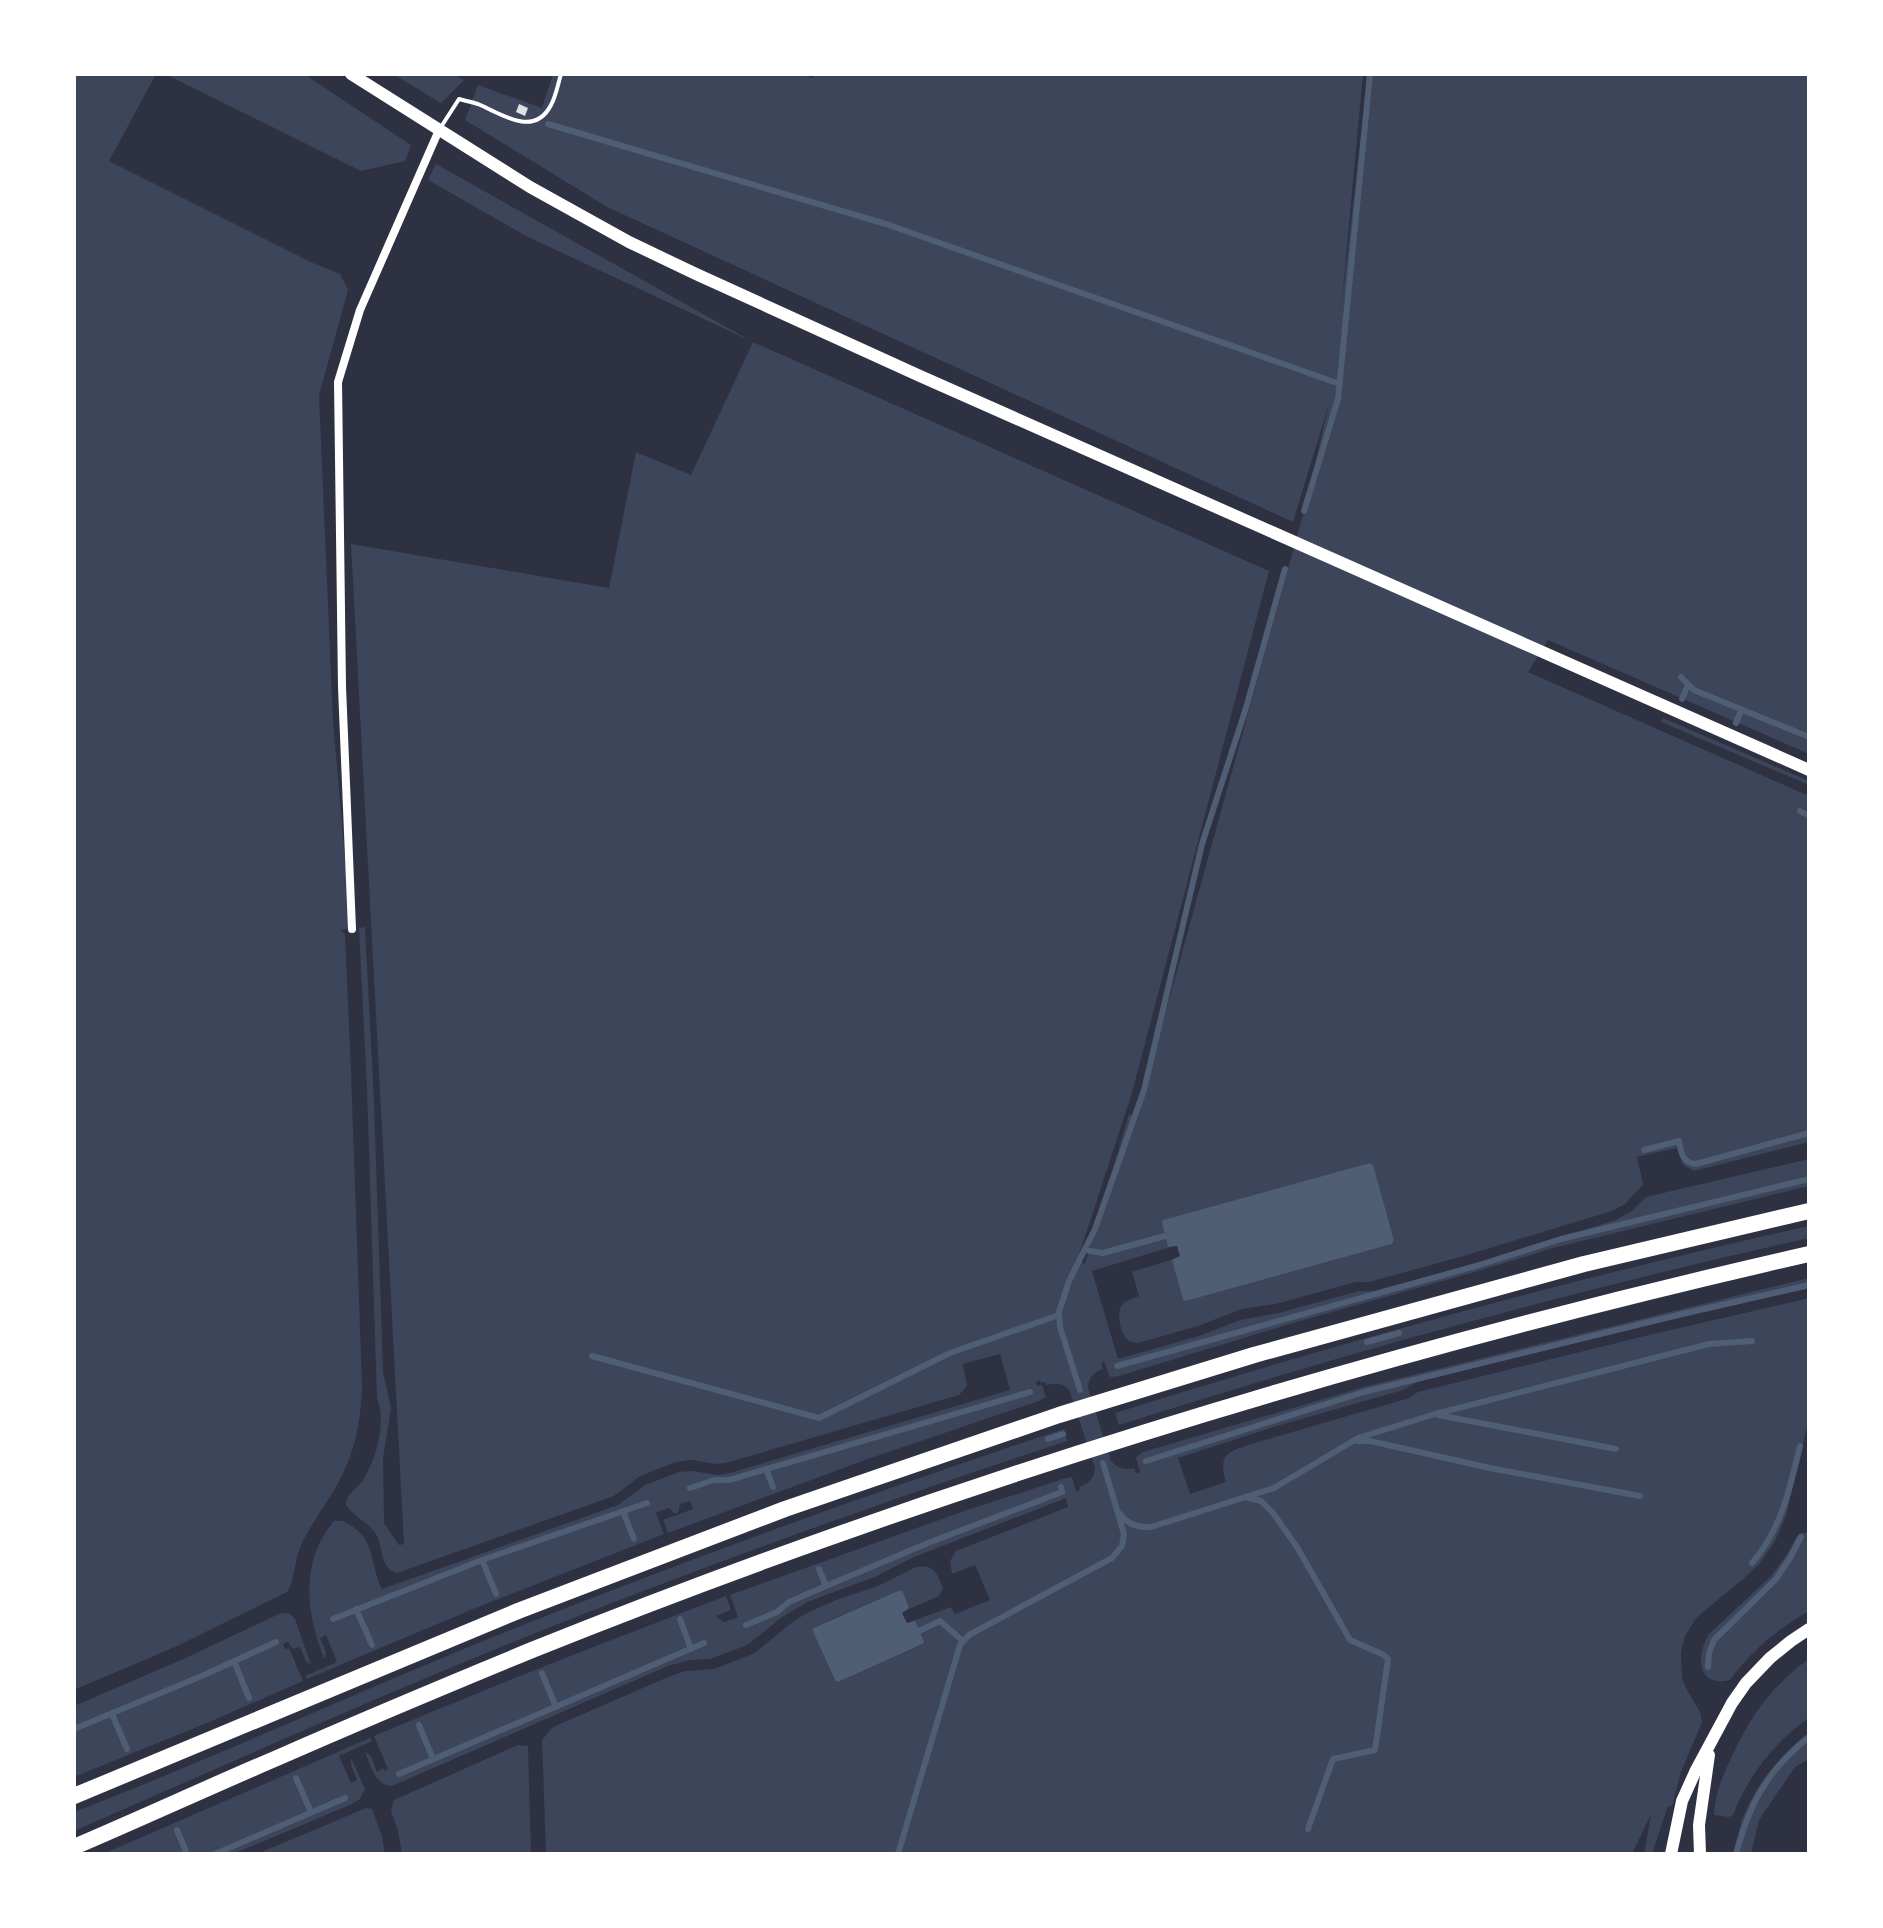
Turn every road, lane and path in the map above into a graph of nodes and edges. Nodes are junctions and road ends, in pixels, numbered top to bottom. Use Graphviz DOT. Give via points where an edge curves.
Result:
graph roads {
  1 [pos="351,74"];
  2 [pos="561,74"];
  3 [pos="439,130"];
  4 [pos="1809,770"];
  5 [pos="352,929"];
  6 [pos="1809,1211"];
  7 [pos="1809,1254"];
  8 [pos="1809,1629"];
  9 [pos="1712,1740"];
  10 [pos="74,1796"];
  11 [pos="74,1847"];
  12 [pos="1671,1854"];
  13 [pos="1700,1854"];
  1 -- 3 [label="main road"];
  2 -- 3 [label="lane" via="551,106 540,118 511,120 459,99"];
  3 -- 4 [label="main road" via="530,187 696,274"];
  3 -- 5 [label="street" via="360,310 338,382"];
  6 -- 10 [label="highway" via="1584,1264 1254,1355 1045,1420 785,1509 532,1606"];
  7 -- 11 [label="highway" via="1594,1305 1266,1395 857,1528 533,1650"];
  8 -- 9 [label="main road" via="1746,1683"];
  9 -- 12 [label="main road" via="1682,1801"];
  9 -- 13 [label="main road" via="1699,1825"];
}
